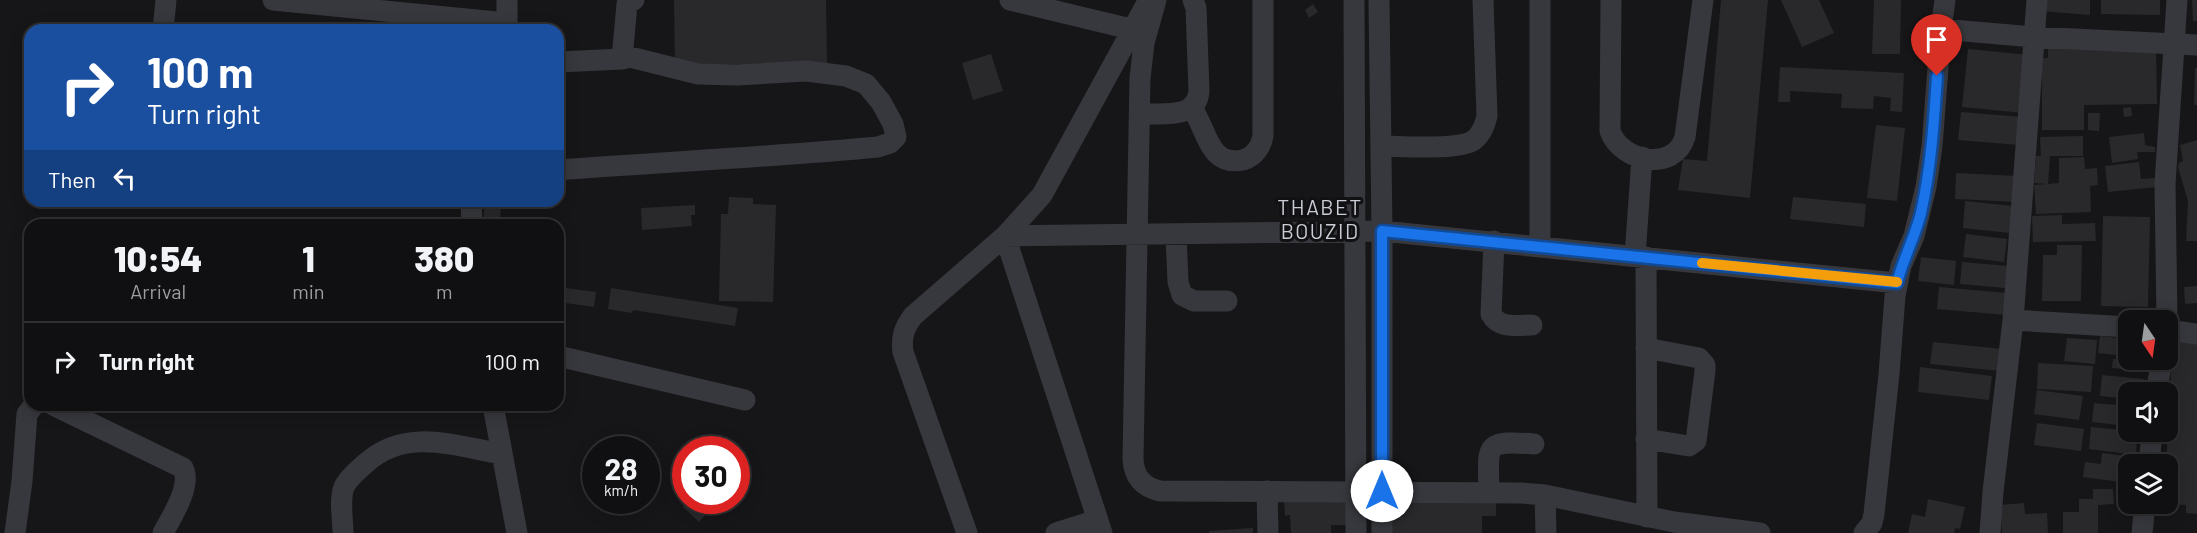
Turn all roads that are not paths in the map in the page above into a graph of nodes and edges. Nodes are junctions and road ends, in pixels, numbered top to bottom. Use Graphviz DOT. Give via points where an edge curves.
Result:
graph roads {
  1 [pos="166,0"];
  2 [pos="273,0"];
  3 [pos="507,0"];
  4 [pos="634,0"];
  5 [pos="1010,0"];
  6 [pos="1149,0"];
  7 [pos="1156,0"];
  8 [pos="1193,0"];
  9 [pos="1263,0"];
  10 [pos="1354,0"];
  11 [pos="1378,0"];
  12 [pos="1483,0"];
  13 [pos="1540,0"];
  14 [pos="1611,0"];
  15 [pos="1703,0"];
  16 [pos="1945,0"];
  17 [pos="2037,0"];
  18 [pos="2177,0"];
  19 [pos="164,24"];
  20 [pos="489,24"];
  21 [pos="507,24"];
  22 [pos="1941,29"];
  23 [pos="1139,31"];
  24 [pos="2034,37"];
  25 [pos="2175,45"];
  26 [pos="2197,45"];
  27 [pos="622,59"];
  28 [pos="564,62"];
  29 [pos="1192,108"];
  30 [pos="1140,114"];
  31 [pos="1381,146"];
  32 [pos="1642,157"];
  33 [pos="564,170"];
  34 [pos="1354,231"];
  35 [pos="1382,231"];
  36 [pos="1176,235"];
  37 [pos="1005,236"];
  38 [pos="1138,236"];
  39 [pos="1494,241"];
  40 [pos="1540,246"];
  41 [pos="1641,257"];
  42 [pos="1897,283"];
  43 [pos="1227,301"];
  44 [pos="2166,310"];
  45 [pos="2013,320"];
  46 [pos="1532,325"];
  47 [pos="2118,326"];
  48 [pos="2178,331"];
  49 [pos="2197,333"];
  50 [pos="1646,348"];
  51 [pos="564,357"];
  52 [pos="745,400"];
  53 [pos="29,411"];
  54 [pos="65,411"];
  55 [pos="494,411"];
  56 [pos="1646,439"];
  57 [pos="1534,444"];
  58 [pos="502,454"];
  59 [pos="1267,491"];
  60 [pos="1355,491"];
  61 [pos="1382,491"];
  62 [pos="1489,491"];
  63 [pos="1545,495"];
  64 [pos="2144,514"];
  65 [pos="1647,517"];
  66 [pos="1099,526"];
  67 [pos="15,533"];
  68 [pos="163,533"];
  69 [pos="343,533"];
  70 [pos="517,533"];
  71 [pos="967,533"];
  72 [pos="1056,533"];
  73 [pos="1268,533"];
  74 [pos="1356,533"];
  75 [pos="1382,533"];
  76 [pos="1546,533"];
  77 [pos="1760,533"];
  78 [pos="1864,533"];
  79 [pos="1990,533"];
  80 [pos="2142,533"];
  1 -- 19 [label="street"];
  2 -- 20 [label="street"];
  3 -- 21 [label="street"];
  4 -- 27 [label="street" via="627,3"];
  5 -- 23 [label="street"];
  6 -- 23 [label="street"];
  7 -- 23 [label="street"];
  8 -- 29 [label="street" via="1199,98"];
  9 -- 29 [label="street" via="1263,136 1259,149 1242,160 1216,155"];
  10 -- 34 [label="street"];
  11 -- 31 [label="street"];
  12 -- 31 [label="street" via="1487,116 1479,135 1460,146"];
  13 -- 40 [label="street"];
  14 -- 32 [label="street" via="1610,131 1623,151"];
  15 -- 32 [label="street" via="1683,144 1668,157"];
  16 -- 22 [label="street"];
  17 -- 24 [label="street"];
  18 -- 25 [label="street"];
  22 -- 24 [label="street"];
  22 -- 42 [label="street" via="1926,188"];
  23 -- 30 [label="street"];
  23 -- 37 [label="street" via="1049,184"];
  24 -- 25 [label="street"];
  24 -- 45 [label="street"];
  25 -- 26 [label="street"];
  25 -- 44 [label="street" via="2165,184"];
  27 -- 28 [label="street"];
  27 -- 33 [label="street" via="630,57 698,74 806,70 846,76 866,84 881,102 896,137 878,147"];
  29 -- 30 [label="street"];
  30 -- 38 [label="street"];
  31 -- 35 [label="street"];
  32 -- 41 [label="street"];
  34 -- 35 [label="street"];
  34 -- 36 [label="street"];
  34 -- 60 [label="street"];
  35 -- 39 [label="street"];
  35 -- 61 [label="street"];
  36 -- 38 [label="street"];
  36 -- 43 [label="street" via="1182,295 1194,301"];
  37 -- 38 [label="street"];
  37 -- 66 [label="street"];
  37 -- 71 [label="street" via="913,316 902,339 903,352"];
  38 -- 59 [label="street" via="1133,459 1136,473 1145,485 1160,491"];
  39 -- 40 [label="street"];
  39 -- 46 [label="street" via="1492,318 1502,325"];
  40 -- 41 [label="street"];
  41 -- 42 [label="street"];
  41 -- 50 [label="street"];
  42 -- 78 [label="street" via="1874,514"];
  45 -- 47 [label="street"];
  45 -- 79 [label="street"];
  48 -- 49 [label="street"];
  50 -- 56 [label="street"];
  50 -- 56 [label="street" via="1700,358 1705,370 1696,441 1689,446"];
  51 -- 52 [label="street"];
  53 -- 67 [label="street"];
  54 -- 68 [label="street" via="183,468 185,487"];
  55 -- 58 [label="street"];
  56 -- 65 [label="street"];
  57 -- 62 [label="street" via="1504,442 1494,447 1488,455"];
  58 -- 69 [label="street" via="430,440 386,448 345,486"];
  58 -- 70 [label="street"];
  59 -- 60 [label="street"];
  59 -- 73 [label="street"];
  60 -- 61 [label="street"];
  60 -- 74 [label="street"];
  61 -- 62 [label="street"];
  61 -- 75 [label="street"];
  62 -- 63 [label="street"];
  63 -- 65 [label="street"];
  63 -- 76 [label="street"];
  64 -- 80 [label="street"];
  65 -- 77 [label="street"];
  66 -- 72 [label="street"];
}
